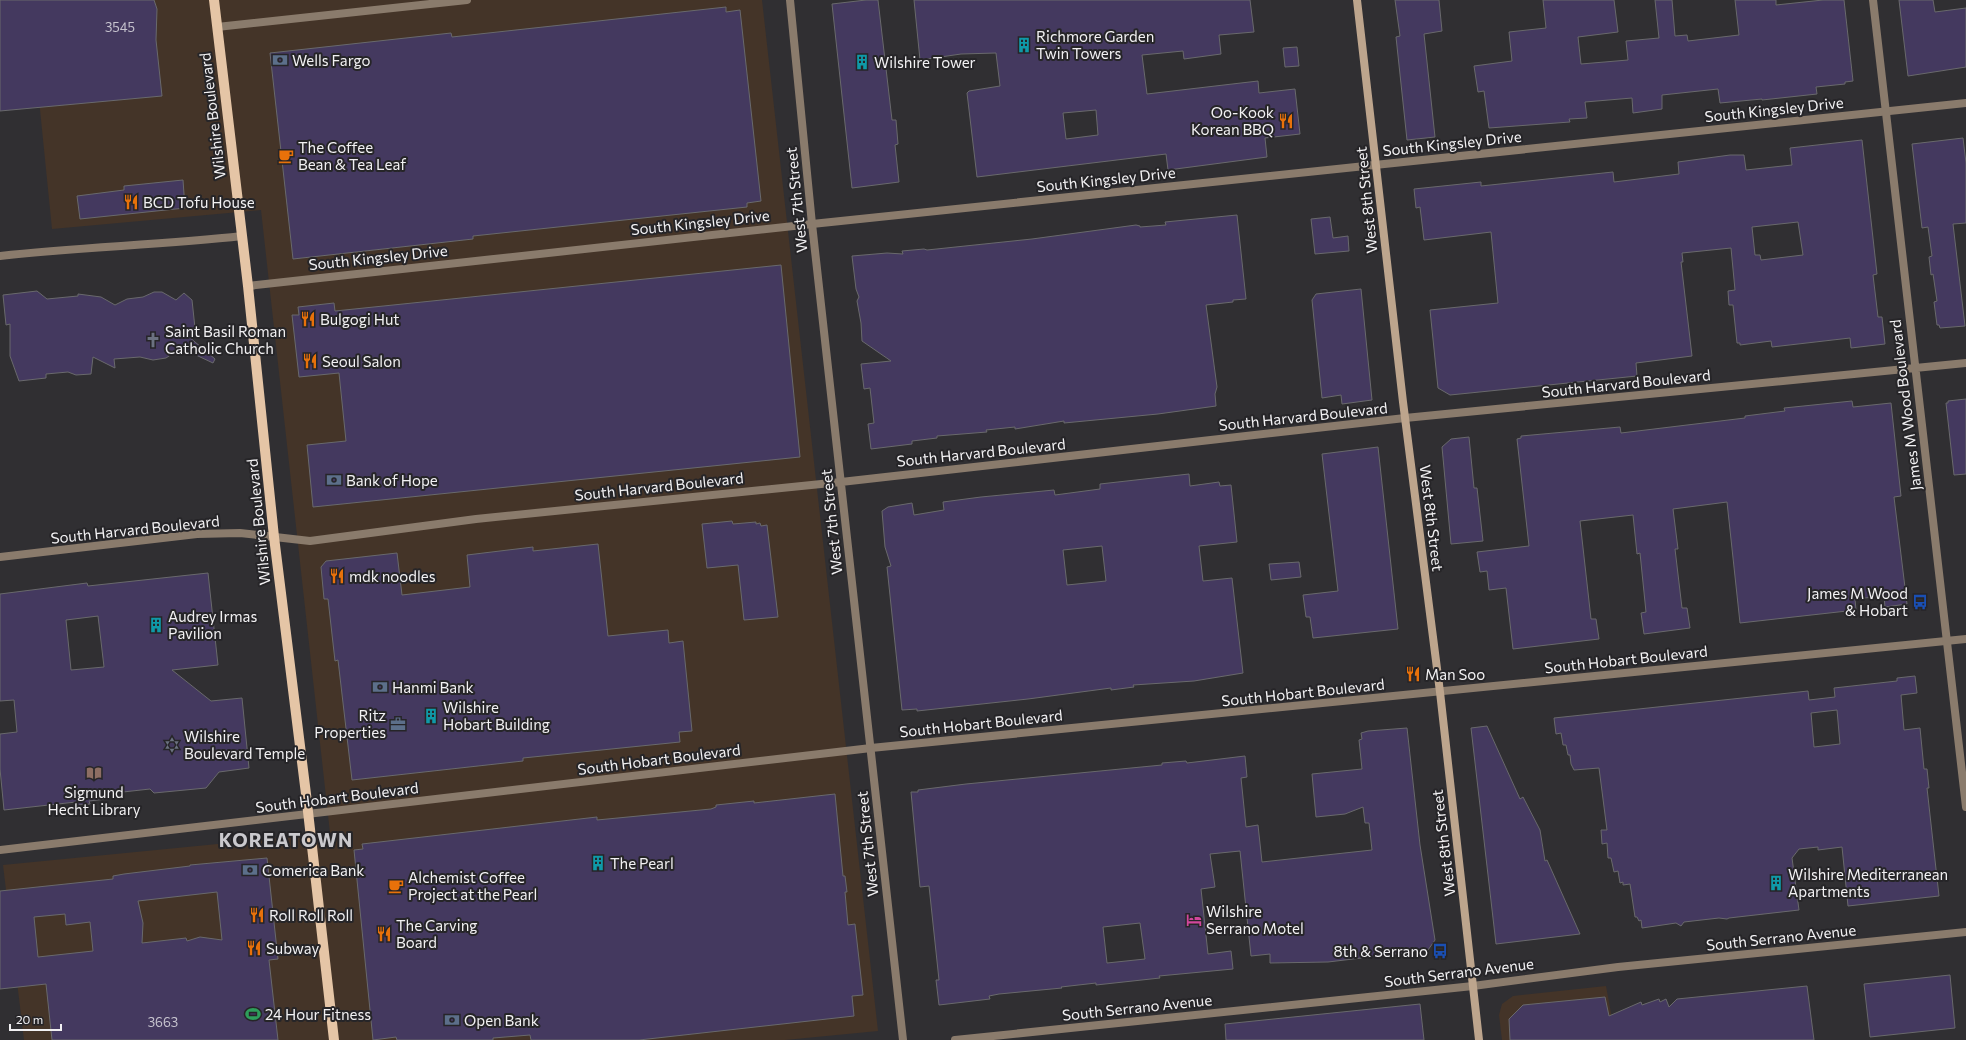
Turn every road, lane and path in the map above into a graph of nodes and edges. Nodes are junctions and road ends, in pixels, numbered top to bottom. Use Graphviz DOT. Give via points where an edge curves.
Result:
graph roads {
  1 [pos="214,0"];
  2 [pos="467,0"];
  3 [pos="790,0"];
  4 [pos="1357,0"];
  5 [pos="1872,0"];
  6 [pos="217,27"];
  7 [pos="1966,103"];
  8 [pos="1885,111"];
  9 [pos="1377,165"];
  10 [pos="812,224"];
  11 [pos="242,236"];
  12 [pos="0,256"];
  13 [pos="248,286"];
  14 [pos="1966,363"];
  15 [pos="1915,369"];
  16 [pos="1405,418"];
  17 [pos="841,482"];
  18 [pos="274,537"];
  19 [pos="0,557"];
  20 [pos="1966,639"];
  21 [pos="1946,641"];
  22 [pos="1440,692"];
  23 [pos="871,748"];
  24 [pos="1966,806"];
  25 [pos="308,815"];
  26 [pos="0,850"];
  27 [pos="1966,932"];
  28 [pos="1473,986"];
  29 [pos="334,1040"];
  30 [pos="904,1040"];
  31 [pos="955,1040"];
  32 [pos="1479,1040"];
  1 -- 6 [label="main road, Wilshire Boulevard"];
  2 -- 6 [label="street"];
  3 -- 10 [label="street, West 7th Street"];
  4 -- 9 [label="main road, West 8th Street"];
  5 -- 8 [label="street, James M Wood Boulevard"];
  6 -- 11 [label="main road, Wilshire Boulevard"];
  7 -- 8 [label="street, South Kingsley Drive"];
  8 -- 9 [label="street, South Kingsley Drive"];
  8 -- 15 [label="street, James M Wood Boulevard"];
  9 -- 10 [label="street, South Kingsley Drive"];
  9 -- 16 [label="main road, West 8th Street"];
  10 -- 13 [label="street, South Kingsley Drive"];
  10 -- 17 [label="street, West 7th Street"];
  11 -- 12 [label="street"];
  11 -- 13 [label="main road, Wilshire Boulevard"];
  13 -- 18 [label="main road, Wilshire Boulevard"];
  14 -- 15 [label="street, South Harvard Boulevard"];
  15 -- 16 [label="street, South Harvard Boulevard"];
  15 -- 21 [label="street, James M Wood Boulevard"];
  16 -- 17 [label="street, South Harvard Boulevard"];
  16 -- 22 [label="main road, West 8th Street"];
  17 -- 18 [label="street, South Harvard Boulevard" via="476,519 310,541"];
  17 -- 23 [label="street, West 7th Street"];
  18 -- 19 [label="street, South Harvard Boulevard" via="197,534"];
  18 -- 25 [label="main road, Wilshire Boulevard"];
  20 -- 21 [label="street, South Hobart Boulevard"];
  21 -- 22 [label="street, South Hobart Boulevard"];
  21 -- 24 [label="street, James M Wood Boulevard"];
  22 -- 23 [label="street, South Hobart Boulevard"];
  22 -- 28 [label="main road, West 8th Street"];
  23 -- 25 [label="street, South Hobart Boulevard"];
  23 -- 30 [label="street, West 7th Street"];
  25 -- 26 [label="street, South Hobart Boulevard"];
  25 -- 29 [label="main road, Wilshire Boulevard"];
  27 -- 28 [label="street, South Serrano Avenue" via="1618,967"];
  28 -- 31 [label="street, South Serrano Avenue"];
  28 -- 32 [label="main road, West 8th Street"];
}
